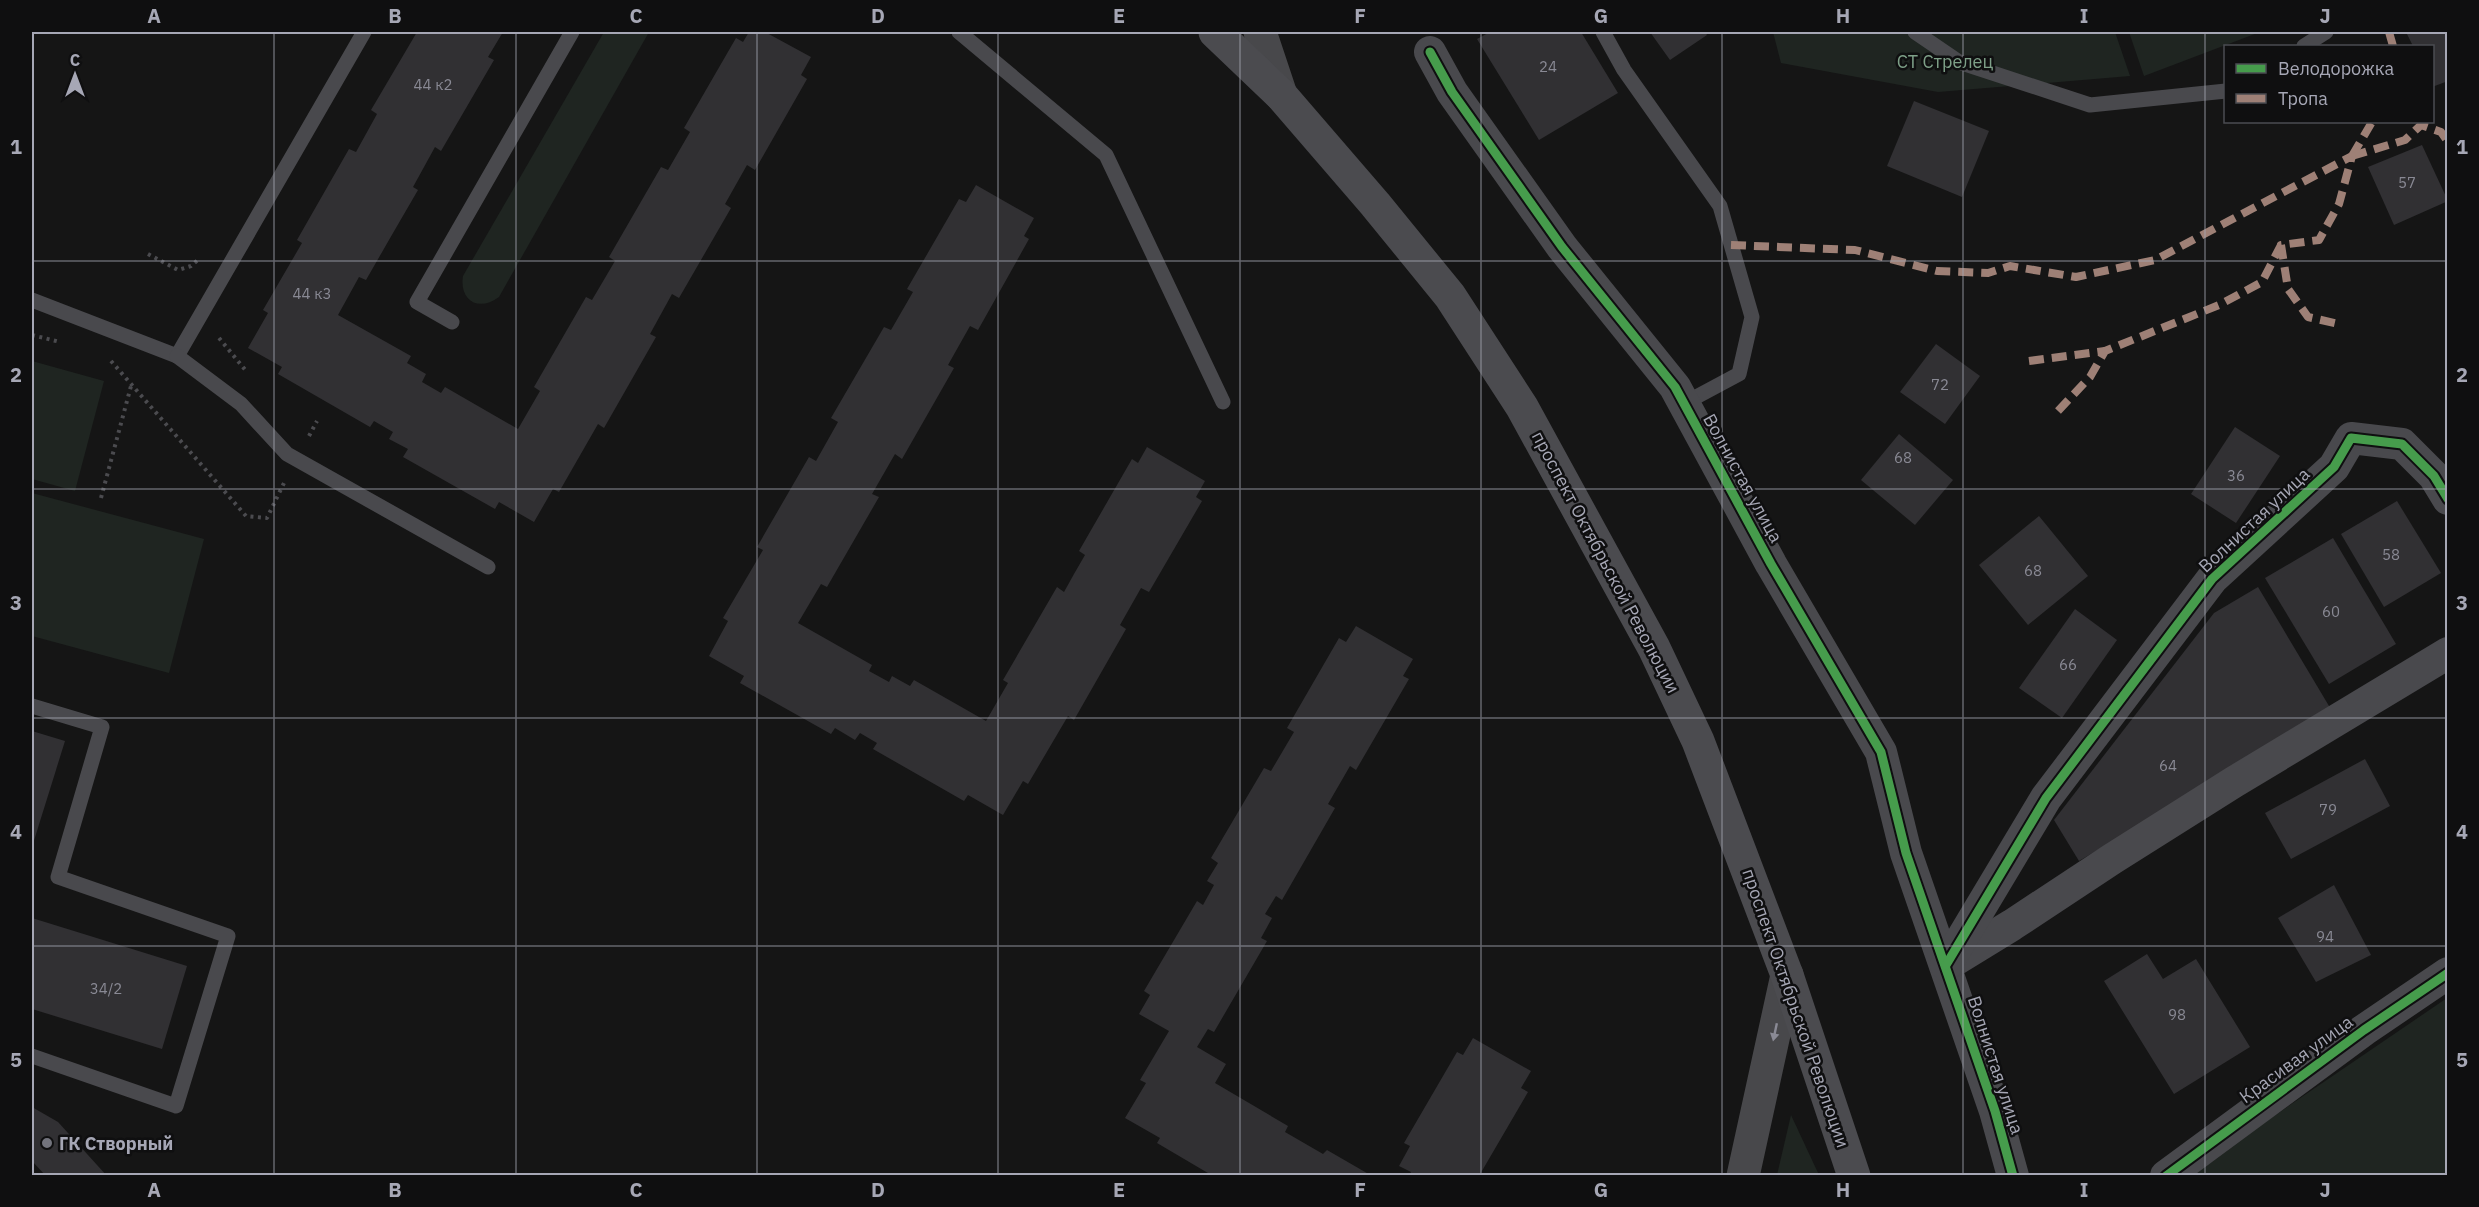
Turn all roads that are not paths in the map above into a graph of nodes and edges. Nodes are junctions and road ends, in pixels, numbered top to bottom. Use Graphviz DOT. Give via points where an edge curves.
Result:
graph roads {
  1 [pos="364,32"];
  2 [pos="572,32"];
  3 [pos="959,32"];
  4 [pos="1215,32"];
  5 [pos="1260,32"];
  6 [pos="1603,32"];
  7 [pos="1915,32"];
  8 [pos="2326,32"];
  9 [pos="2306,45"];
  10 [pos="1430,52"];
  11 [pos="2224,91"];
  12 [pos="1281,95"];
  13 [pos="32,300"];
  14 [pos="452,322"];
  15 [pos="177,356"];
  16 [pos="1223,402"];
  17 [pos="1683,404"];
  18 [pos="2448,499"];
  19 [pos="488,567"];
  20 [pos="2448,653"];
  21 [pos="32,706"];
  22 [pos="1946,964"];
  23 [pos="2448,973"];
  24 [pos="1787,975"];
  25 [pos="32,1056"];
  26 [pos="1743,1176"];
  27 [pos="1854,1176"];
  28 [pos="2013,1176"];
  29 [pos="2166,1176"];
  1 -- 15 [label="lane"];
  2 -- 14 [label="lane" via="417,302"];
  3 -- 16 [label="lane" via="1106,155"];
  4 -- 12 [label="main road, проспект Октябрьской Революции"];
  5 -- 12 [label="main road"];
  6 -- 17 [label="lane, Волнистая улица" via="1624,70 1720,206 1752,317 1739,374"];
  7 -- 11 [label="lane" via="1959,62 2090,105"];
  8 -- 9 [label="lane"];
  10 -- 17 [label="street, Волнистая улица" via="1452,92 1562,247 1675,387"];
  12 -- 24 [label="main road, проспект Октябрьской Революции" via="1450,296 1522,407 1643,628 1698,741"];
  13 -- 15 [label="lane"];
  15 -- 19 [label="lane" via="241,404 287,454"];
  17 -- 22 [label="street, Волнистая улица" via="1881,752 1906,853"];
  18 -- 22 [label="street, Волнистая улица" via="2434,476 2402,444 2351,438 2334,467 2212,579 2046,798"];
  20 -- 22 [label="street"];
  21 -- 25 [label="lane" via="102,727 58,877 228,936 176,1106"];
  22 -- 28 [label="street, Волнистая улица"];
  23 -- 29 [label="street, Красивая улица"];
  24 -- 26 [label="main road, one-way"];
  24 -- 27 [label="main road, проспект Октябрьской Революции"];
}
